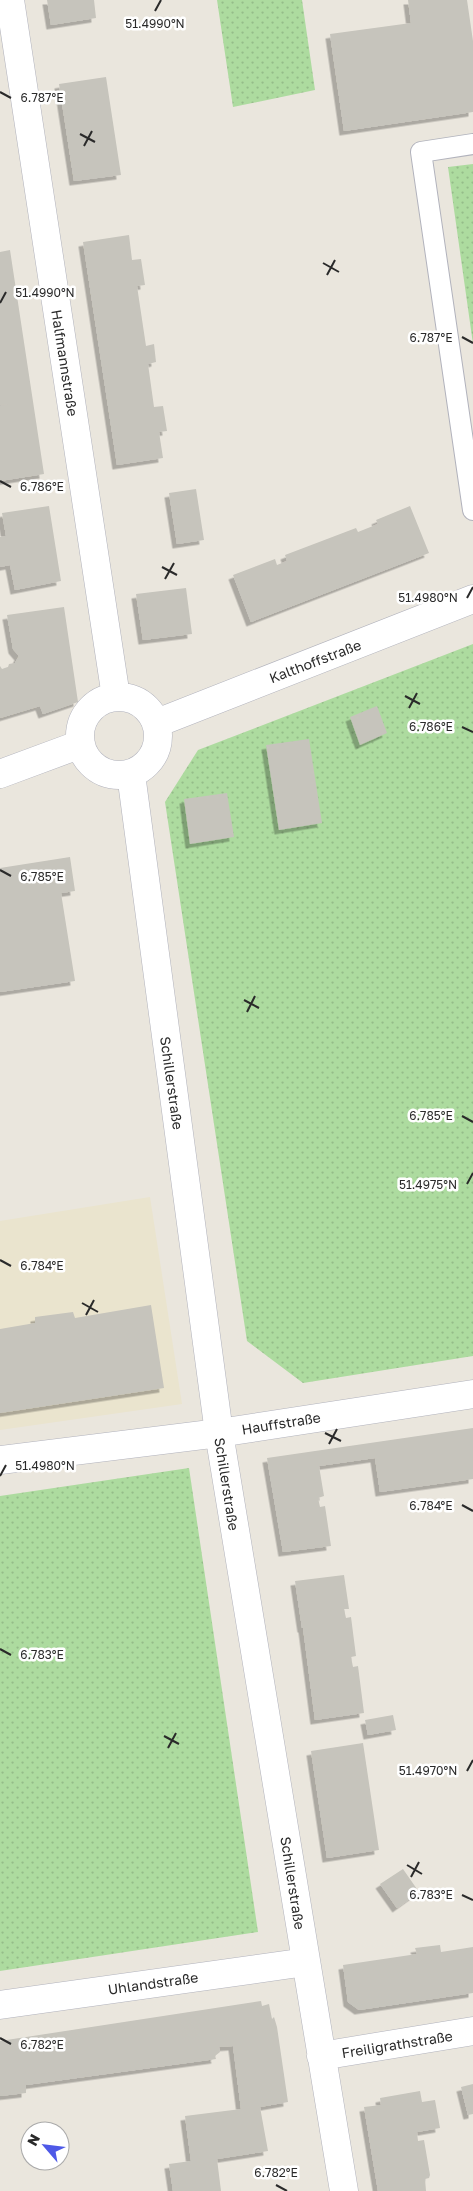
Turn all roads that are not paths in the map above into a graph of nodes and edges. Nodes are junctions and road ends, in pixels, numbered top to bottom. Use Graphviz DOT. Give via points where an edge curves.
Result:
graph roads {
  1 [pos="10,0"];
  2 [pos="10,72"];
  3 [pos="473,144"];
  4 [pos="473,510"];
  5 [pos="473,599"];
  6 [pos="116,697"];
  7 [pos="157,723"];
  8 [pos="81,744"];
  9 [pos="0,774"];
  10 [pos="131,774"];
  11 [pos="473,1394"];
  12 [pos="218,1433"];
  13 [pos="0,1460"];
  14 [pos="306,1962"];
  15 [pos="0,2004"];
  16 [pos="473,2031"];
  17 [pos="321,2056"];
  18 [pos="344,2191"];
  1 -- 2 [label="street, Halfmannstraße"];
  2 -- 6 [label="street, Halfmannstraße"];
  3 -- 4 [label="lane" via="421,152"];
  5 -- 7 [label="street, Kalthoffstraße"];
  6 -- 7 [label="street" via="141,703"];
  6 -- 8 [label="street" via="103,700 84,718 80,730"];
  7 -- 10 [label="street" via="157,749 151,760"];
  8 -- 9 [label="street"];
  8 -- 10 [label="street" via="85,756 104,773 117,776"];
  10 -- 12 [label="street, Schillerstraße"];
  11 -- 12 [label="street, Hauffstraße"];
  12 -- 13 [label="street, Hauffstraße"];
  12 -- 14 [label="street, Schillerstraße"];
  14 -- 15 [label="street, Uhlandstraße"];
  14 -- 17 [label="street, Schillerstraße"];
  16 -- 17 [label="street, Freiligrathstraße"];
  17 -- 18 [label="street, Schillerstraße"];
}
